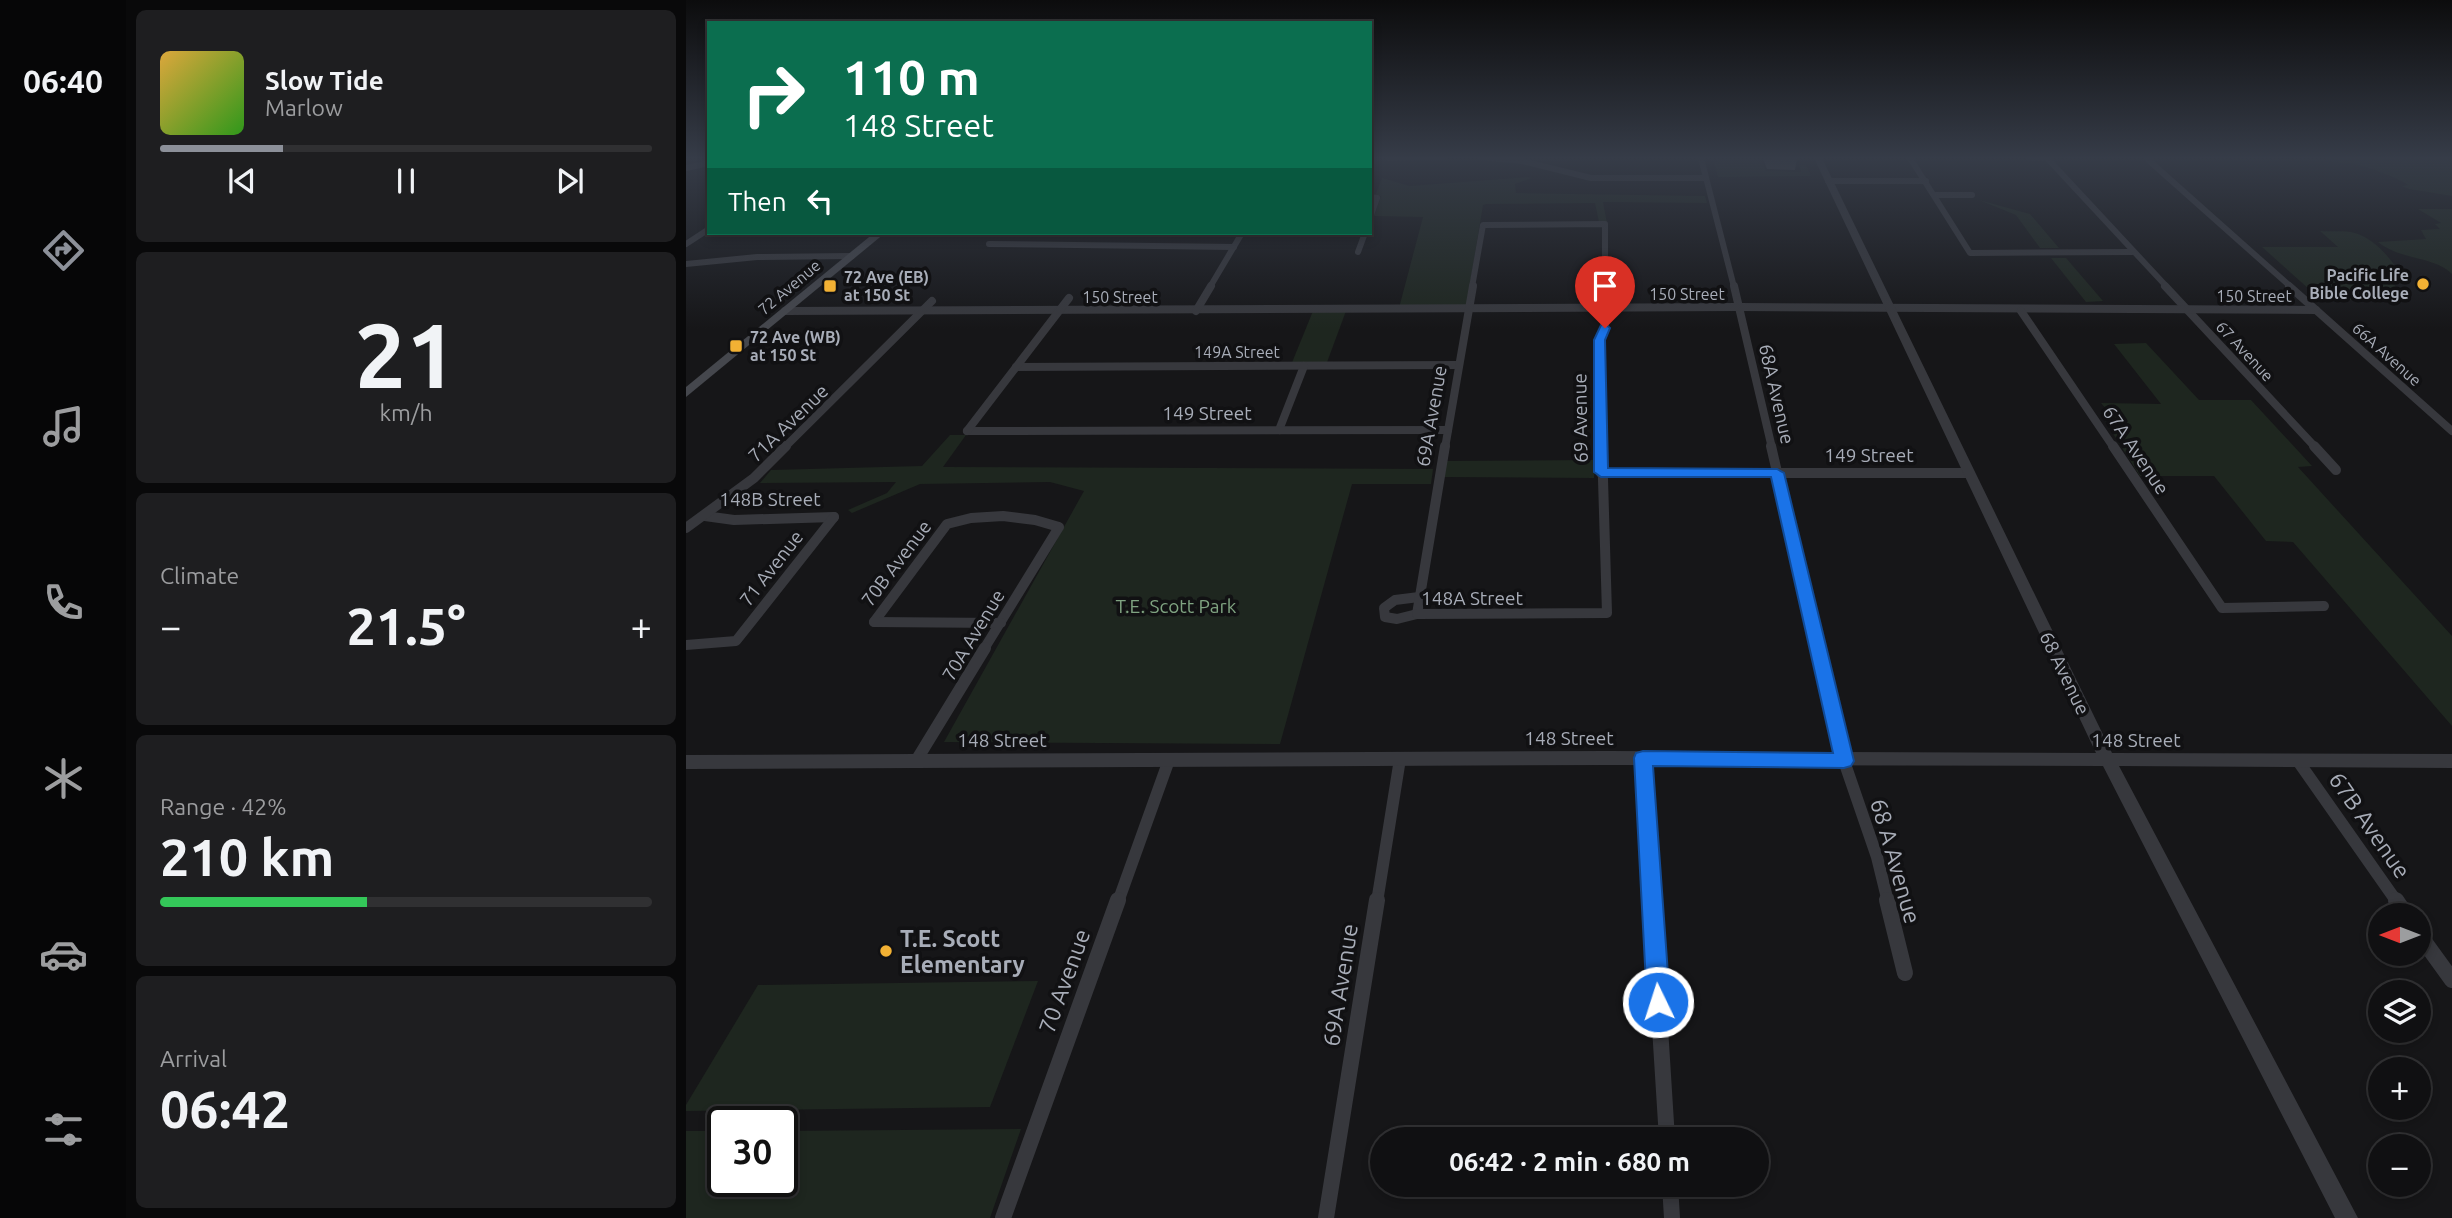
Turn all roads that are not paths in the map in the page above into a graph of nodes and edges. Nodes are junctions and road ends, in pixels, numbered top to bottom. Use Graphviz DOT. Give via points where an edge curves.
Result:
graph roads {
  1 [pos="1715,215"];
  2 [pos="1845,215"];
  3 [pos="1945,215"];
  4 [pos="2098,215"];
  5 [pos="2210,215"];
  6 [pos="1483,225"];
  7 [pos="707,230"];
  8 [pos="878,235"];
  9 [pos="1241,235"];
  10 [pos="1364,235"];
  11 [pos="686,244"];
  12 [pos="989,244"];
  13 [pos="1234,247"];
  14 [pos="1358,252"];
  15 [pos="2132,252"];
  16 [pos="852,256"];
  17 [pos="686,264"];
  18 [pos="1069,298"];
  19 [pos="932,301"];
  20 [pos="1739,307"];
  21 [pos="1605,308"];
  22 [pos="1469,309"];
  23 [pos="1891,309"];
  24 [pos="1196,310"];
  25 [pos="2188,310"];
  26 [pos="2316,310"];
  27 [pos="785,311"];
  28 [pos="922,311"];
  29 [pos="1058,311"];
  30 [pos="2021,311"];
  31 [pos="1459,365"];
  32 [pos="1304,366"];
  33 [pos="1016,367"];
  34 [pos="689,388"];
  35 [pos="1279,430"];
  36 [pos="1448,430"];
  37 [pos="2452,431"];
  38 [pos="2336,470"];
  39 [pos="1601,472"];
  40 [pos="1777,473"];
  41 [pos="1969,473"];
  42 [pos="705,516"];
  43 [pos="834,517"];
  44 [pos="947,524"];
  45 [pos="686,528"];
  46 [pos="1419,597"];
  47 [pos="2324,606"];
  48 [pos="1417,614"];
  49 [pos="1607,614"];
  50 [pos="1001,623"];
  51 [pos="686,645"];
  52 [pos="1643,758"];
  53 [pos="1400,759"];
  54 [pos="1169,760"];
  55 [pos="916,761"];
  56 [pos="1844,761"];
  57 [pos="2108,761"];
  58 [pos="2298,761"];
  59 [pos="2452,761"];
  60 [pos="686,762"];
  61 [pos="2398,903"];
  62 [pos="2431,951"];
  63 [pos="1905,973"];
  64 [pos="2452,980"];
  65 [pos="1666,1127"];
  66 [pos="1671,1197"];
  67 [pos="1003,1218"];
  68 [pos="1326,1218"];
  69 [pos="1672,1218"];
  70 [pos="2347,1218"];
  1 -- 20 [label="street, 68A Avenue"];
  2 -- 23 [label="street, 68 Avenue"];
  3 -- 15 [label="street" via="1970,253"];
  4 -- 15 [label="street, 67 Avenue"];
  5 -- 26 [label="street, 66A Avenue"];
  6 -- 21 [label="street, 69 Avenue" via="1605,224"];
  6 -- 22 [label="street, 69A Avenue"];
  7 -- 11 [label="street"];
  8 -- 16 [label="main road, 72 Avenue"];
  9 -- 13 [label="street"];
  10 -- 14 [label="street"];
  12 -- 13 [label="street"];
  13 -- 24 [label="street"];
  15 -- 25 [label="street, 67 Avenue"];
  16 -- 17 [label="street" via="757,257"];
  16 -- 27 [label="main road, 72 Avenue"];
  18 -- 29 [label="street, 150 Street"];
  19 -- 28 [label="street, 71A Avenue"];
  20 -- 21 [label="street, 150 Street"];
  20 -- 23 [label="street, 150 Street"];
  20 -- 40 [label="street, 68A Avenue"];
  21 -- 22 [label="street, 150 Street"];
  21 -- 39 [label="street, 69 Avenue" via="1605,328 1599,340"];
  22 -- 24 [label="street, 150 Street"];
  22 -- 31 [label="street, 69A Avenue"];
  23 -- 30 [label="street, 150 Street"];
  23 -- 41 [label="street, 68 Avenue"];
  24 -- 29 [label="street, 150 Street"];
  25 -- 26 [label="street, 150 Street"];
  25 -- 30 [label="street, 150 Street"];
  25 -- 38 [label="street, 67 Avenue"];
  26 -- 37 [label="street, 66A Avenue"];
  27 -- 28 [label="street, 150 Street"];
  27 -- 34 [label="main road, 72 Avenue"];
  28 -- 29 [label="street, 150 Street"];
  28 -- 42 [label="street, 71A Avenue" via="785,449"];
  29 -- 33 [label="street"];
  30 -- 47 [label="street, 67A Avenue" via="2222,608"];
  31 -- 32 [label="street, 149A Street"];
  31 -- 36 [label="street, 69A Avenue"];
  32 -- 33 [label="street, 149A Street"];
  32 -- 35 [label="street"];
  33 -- 35 [label="street, 149 Street" via="967,431"];
  35 -- 36 [label="street, 149 Street"];
  36 -- 46 [label="street, 69A Avenue"];
  39 -- 40 [label="street, 149 Street"];
  39 -- 49 [label="street, 69 Avenue"];
  40 -- 41 [label="street, 149 Street"];
  40 -- 56 [label="street, 68A Avenue"];
  41 -- 57 [label="street, 68 Avenue"];
  42 -- 43 [label="street, 148B Street" via="734,520"];
  42 -- 45 [label="street, 71A Avenue"];
  43 -- 51 [label="street, 71 Avenue" via="736,641"];
  44 -- 50 [label="street, 70A Avenue" via="970,517 1011,518 1059,527"];
  44 -- 50 [label="street, 70B Avenue" via="874,622"];
  46 -- 48 [label="street, 69A Avenue"];
  46 -- 48 [label="street, 148A Street" via="1391,602 1383,613 1397,619"];
  48 -- 49 [label="street, 148A Street"];
  50 -- 55 [label="street, 70A Avenue"];
  52 -- 53 [label="street, 148 Street"];
  52 -- 56 [label="street, 148 Street"];
  52 -- 65 [label="street"];
  53 -- 54 [label="street, 148 Street"];
  53 -- 68 [label="street, 69A Avenue"];
  54 -- 55 [label="street, 148 Street"];
  54 -- 67 [label="street, 70 Avenue"];
  55 -- 60 [label="street, 148 Street"];
  56 -- 57 [label="street, 148 Street"];
  56 -- 63 [label="street, 68 A Avenue" via="1877,857"];
  57 -- 58 [label="street, 148 Street"];
  57 -- 70 [label="street, 68 Avenue"];
  58 -- 59 [label="street, 148 Street"];
  58 -- 61 [label="street, 67B Avenue"];
  62 -- 64 [label="street"];
  66 -- 69 [label="street"];
}
